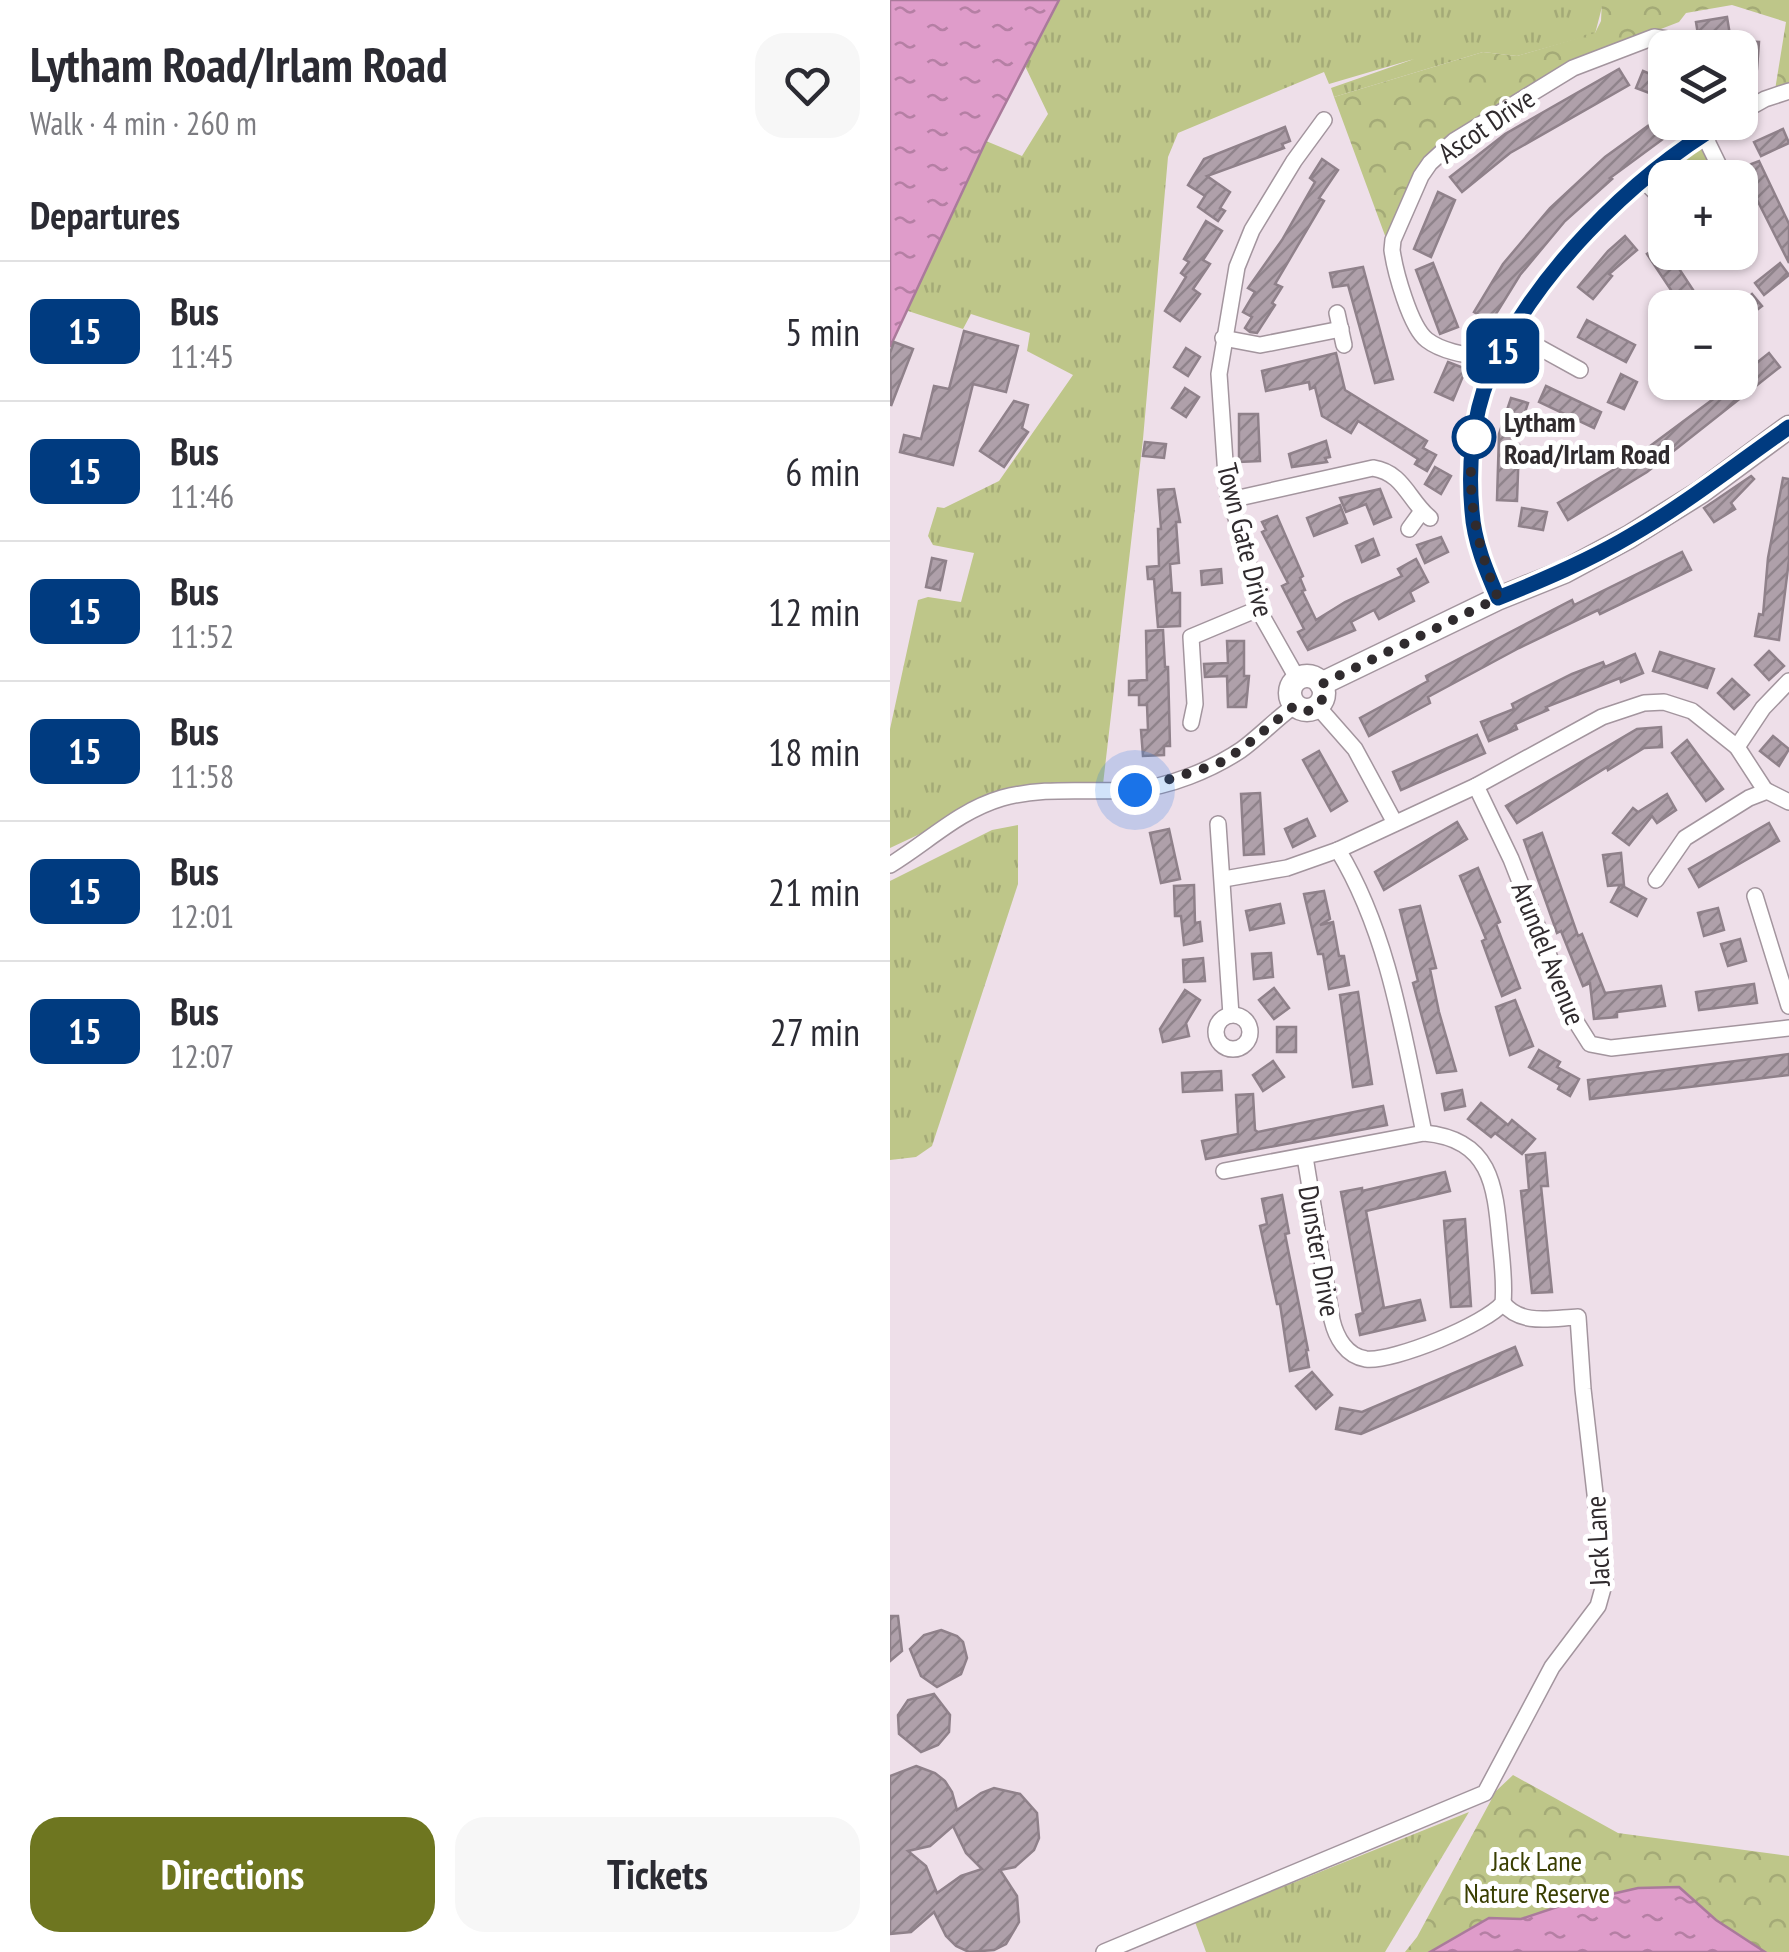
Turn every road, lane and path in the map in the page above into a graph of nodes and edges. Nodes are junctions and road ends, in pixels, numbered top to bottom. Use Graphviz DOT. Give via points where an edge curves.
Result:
graph roads {
  1 [pos="1648,39"];
  2 [pos="1789,91"];
  3 [pos="1758,103"];
  4 [pos="1300,119"];
  5 [pos="1697,140"];
  6 [pos="1644,181"];
  7 [pos="1648,185"];
  8 [pos="1341,329"];
  9 [pos="1512,334"];
  10 [pos="1223,338"];
  11 [pos="1497,360"];
  12 [pos="1580,370"];
  13 [pos="1789,427"];
  14 [pos="1230,500"];
  15 [pos="1409,529"];
  16 [pos="1498,598"];
  17 [pos="1258,609"];
  18 [pos="1297,678"];
  19 [pos="1789,680"];
  20 [pos="1311,699"];
  21 [pos="1191,723"];
  22 [pos="1738,746"];
  23 [pos="1476,786"];
  24 [pos="1767,791"];
  25 [pos="1789,802"];
  26 [pos="1395,823"];
  27 [pos="1215,833"];
  28 [pos="1338,850"];
  29 [pos="890,865"];
  30 [pos="1657,868"];
  31 [pos="1224,879"];
  32 [pos="1753,906"];
  33 [pos="1789,1006"];
  34 [pos="1231,1015"];
  35 [pos="1789,1028"];
  36 [pos="1424,1133"];
  37 [pos="1305,1157"];
  38 [pos="1224,1170"];
  39 [pos="1503,1303"];
  40 [pos="1104,1952"];
  1 -- 11 [label="street, Ascot Drive" via="1572,68 1454,141 1421,176 1392,250 1416,326 1427,340"];
  2 -- 3 [label="street"];
  4 -- 10 [label="street, Town Gate Drive" via="1320,125 1252,230"];
  5 -- 6 [label="street"];
  6 -- 7 [label="street"];
  6 -- 9 [label="street" via="1585,233"];
  8 -- 10 [label="street" via="1260,344"];
  9 -- 11 [label="street"];
  9 -- 12 [label="street"];
  10 -- 14 [label="street, Town Gate Drive" via="1219,374"];
  11 -- 16 [label="street" via="1480,404 1471,475 1476,540"];
  13 -- 16 [label="street" via="1630,537"];
  14 -- 15 [label="street" via="1386,470 1426,514"];
  14 -- 17 [label="street, Town Gate Drive"];
  16 -- 20 [label="street"];
  17 -- 18 [label="street, Town Gate Drive"];
  17 -- 21 [label="street" via="1191,637"];
  18 -- 20 [label="street" via="1289,692"];
  19 -- 22 [label="street"];
  20 -- 26 [label="street" via="1355,750"];
  20 -- 29 [label="street" via="1205,769 1135,790 1002,798 952,820"];
  22 -- 23 [label="street" via="1692,711 1644,703 1602,717"];
  22 -- 24 [label="street"];
  23 -- 26 [label="street"];
  23 -- 35 [label="street, Arundel Avenue" via="1572,1018 1590,1044 1611,1048"];
  24 -- 25 [label="street"];
  24 -- 30 [label="street" via="1685,838"];
  26 -- 28 [label="street"];
  27 -- 31 [label="street"];
  28 -- 31 [label="street" via="1288,868"];
  28 -- 36 [label="street" via="1380,941"];
  31 -- 34 [label="street"];
  32 -- 33 [label="street"];
  36 -- 37 [label="street, Dunster Drive"];
  36 -- 39 [label="street" via="1466,1147 1490,1173"];
  37 -- 38 [label="street, Dunster Drive"];
  37 -- 39 [label="street, Dunster Drive" via="1332,1320 1354,1354 1366,1359 1416,1348"];
  39 -- 40 [label="street, Jack Lane" via="1527,1319 1578,1317 1605,1581 1598,1606 1552,1667 1485,1793"];
}
